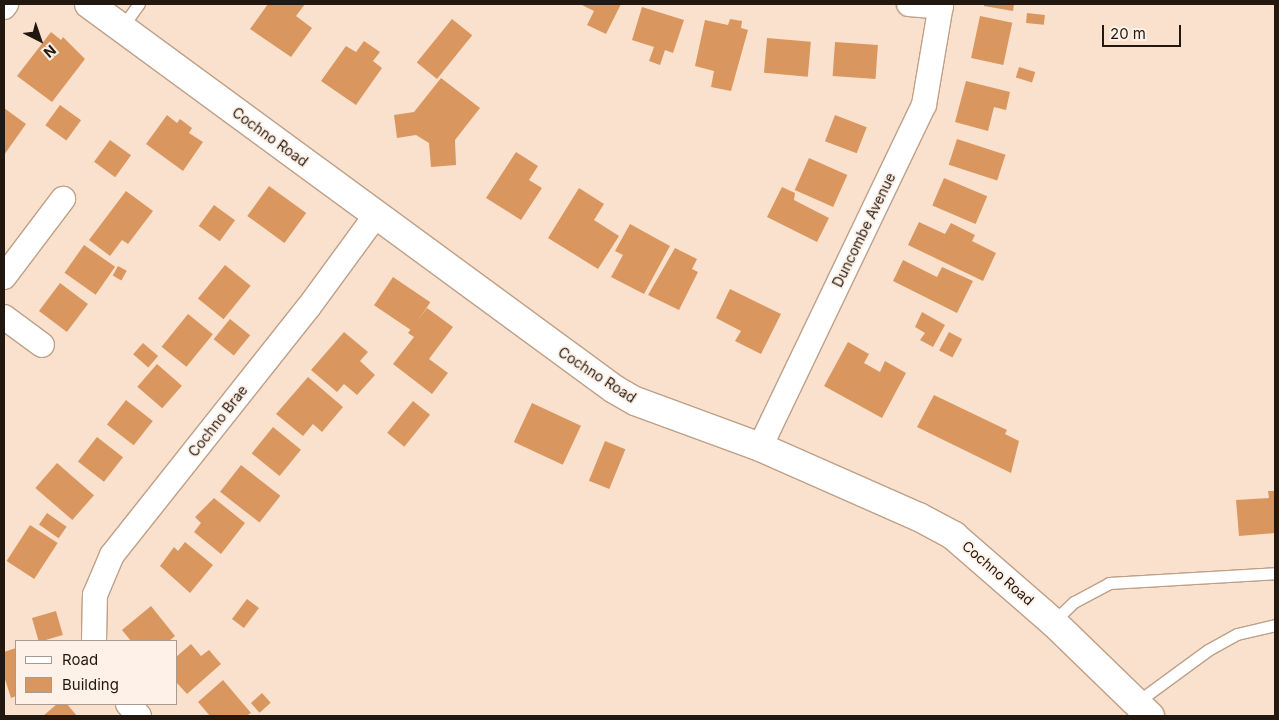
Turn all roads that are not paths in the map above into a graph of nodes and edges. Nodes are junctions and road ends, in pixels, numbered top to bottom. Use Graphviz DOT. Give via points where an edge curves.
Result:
graph roads {
  1 [pos="6,4"];
  2 [pos="89,4"];
  3 [pos="140,4"];
  4 [pos="909,4"];
  5 [pos="941,6"];
  6 [pos="4,7"];
  7 [pos="122,27"];
  8 [pos="63,199"];
  9 [pos="376,215"];
  10 [pos="4,277"];
  11 [pos="4,317"];
  12 [pos="42,345"];
  13 [pos="760,447"];
  14 [pos="1275,573"];
  15 [pos="1054,622"];
  16 [pos="1275,626"];
  17 [pos="94,640"];
  18 [pos="129,705"];
  19 [pos="1144,709"];
  20 [pos="139,716"];
  1 -- 6 [label="street"];
  2 -- 7 [label="street, Cochno Road"];
  3 -- 7 [label="lane"];
  4 -- 5 [label="street"];
  5 -- 13 [label="street, Duncombe Avenue" via="924,105"];
  7 -- 9 [label="street, Cochno Road"];
  8 -- 10 [label="street"];
  9 -- 13 [label="street, Cochno Road" via="614,389 635,401"];
  9 -- 17 [label="street, Cochno Brae" via="308,308 112,555 95,595"];
  11 -- 12 [label="street"];
  13 -- 15 [label="street, Cochno Road" via="919,517 954,536"];
  14 -- 15 [label="lane" via="1109,583 1074,602"];
  15 -- 19 [label="street, Cochno Road"];
  16 -- 19 [label="lane" via="1237,634 1208,650"];
  18 -- 20 [label="street"];
}
